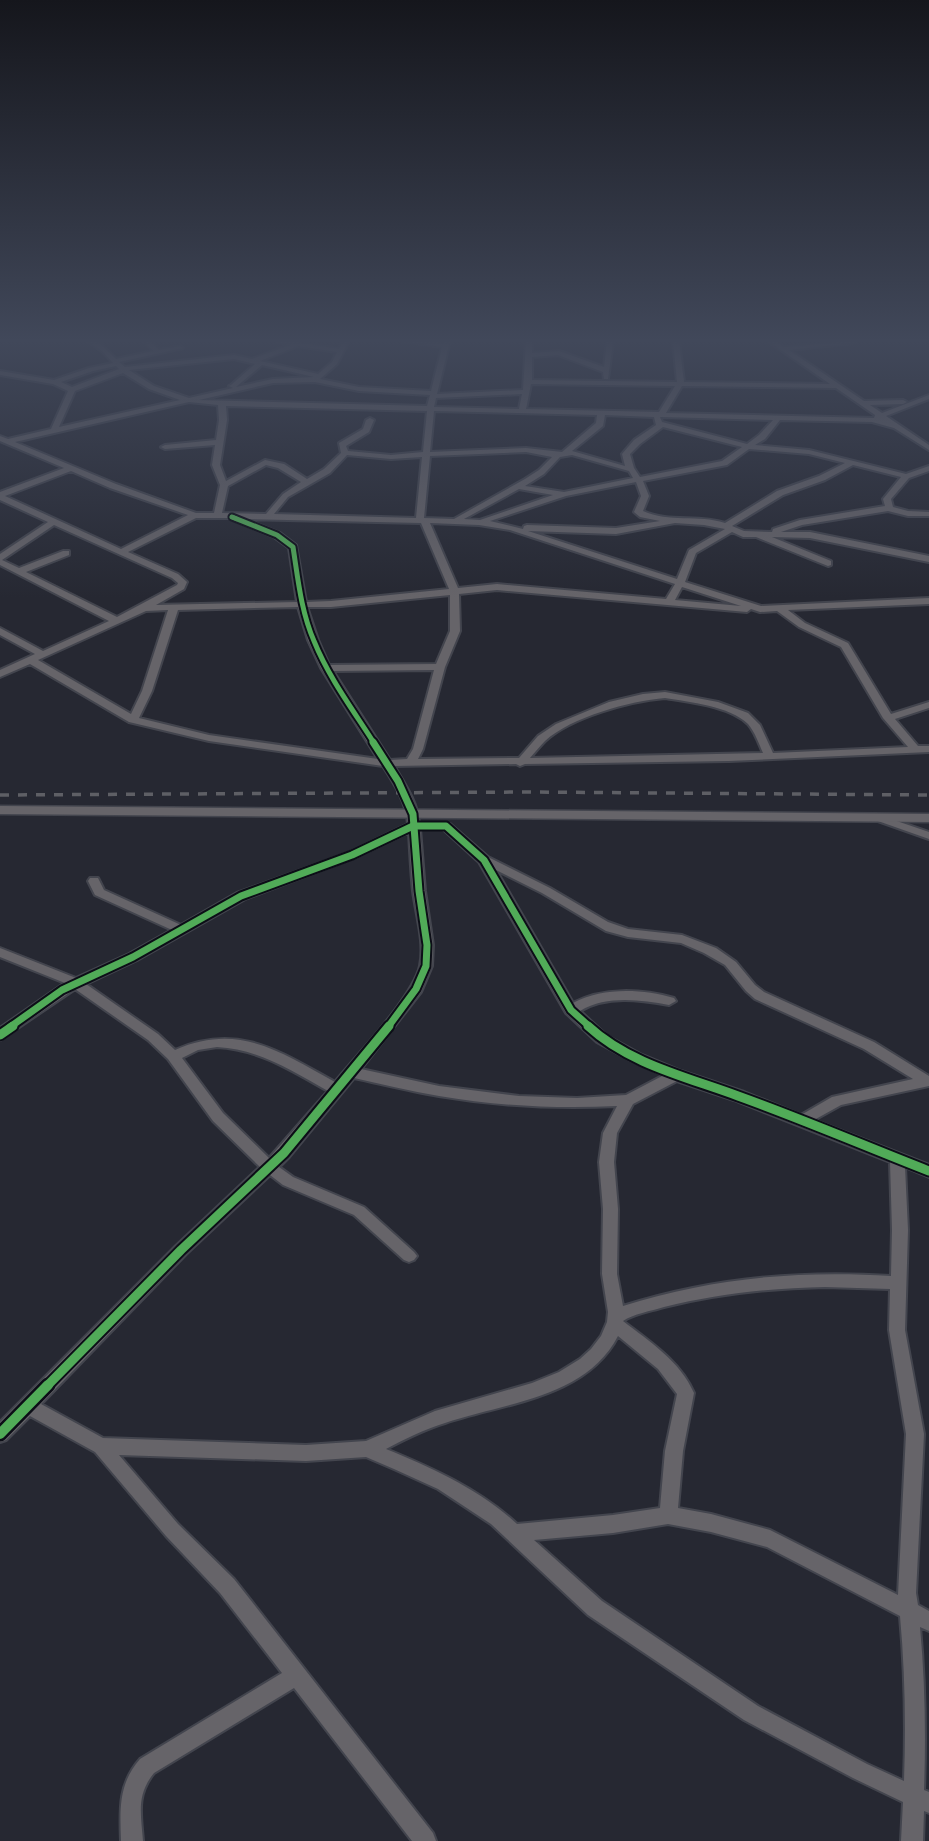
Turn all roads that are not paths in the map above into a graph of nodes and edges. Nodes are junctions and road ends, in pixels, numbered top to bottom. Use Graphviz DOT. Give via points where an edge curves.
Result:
graph roads {
  1 [pos="55,427"];
  2 [pos="68,427"];
  3 [pos="222,427"];
  4 [pos="367,427"];
  5 [pos="429,427"];
  6 [pos="596,427"];
  7 [pos="651,427"];
  8 [pos="687,427"];
  9 [pos="772,427"];
  10 [pos="897,427"];
  11 [pos="54,430"];
  12 [pos="3,440"];
  13 [pos="219,442"];
  14 [pos="166,447"];
  15 [pos="749,447"];
  16 [pos="929,448"];
  17 [pos="345,453"];
  18 [pos="426,454"];
  19 [pos="561,454"];
  20 [pos="850,464"];
  21 [pos="72,468"];
  22 [pos="929,468"];
  23 [pos="629,469"];
  24 [pos="906,476"];
  25 [pos="639,479"];
  26 [pos="305,481"];
  27 [pos="224,485"];
  28 [pos="518,487"];
  29 [pos="564,494"];
  30 [pos="0,496"];
  31 [pos="888,508"];
  32 [pos="929,514"];
  33 [pos="195,515"];
  34 [pos="217,517"];
  35 [pos="232,517"];
  36 [pos="269,517"];
  37 [pos="422,520"];
  38 [pos="457,520"];
  39 [pos="54,521"];
  40 [pos="675,521"];
  41 [pos="479,522"];
  42 [pos="512,528"];
  43 [pos="729,528"];
  44 [pos="773,532"];
  45 [pos="757,534"];
  46 [pos="121,551"];
  47 [pos="66,553"];
  48 [pos="929,559"];
  49 [pos="0,560"];
  50 [pos="828,563"];
  51 [pos="19,572"];
  52 [pos="680,583"];
  53 [pos="454,590"];
  54 [pos="929,601"];
  55 [pos="669,602"];
  56 [pos="302,605"];
  57 [pos="174,607"];
  58 [pos="144,608"];
  59 [pos="760,609"];
  60 [pos="781,610"];
  61 [pos="117,621"];
  62 [pos="0,631"];
  63 [pos="44,655"];
  64 [pos="32,661"];
  65 [pos="326,667"];
  66 [pos="440,667"];
  67 [pos="0,674"];
  68 [pos="929,705"];
  69 [pos="888,718"];
  70 [pos="133,720"];
  71 [pos="915,749"];
  72 [pos="929,749"];
  73 [pos="769,755"];
  74 [pos="387,763"];
  75 [pos="411,763"];
  76 [pos="520,763"];
  77 [pos="0,810"];
  78 [pos="929,818"];
  79 [pos="882,819"];
  80 [pos="413,820"];
  81 [pos="929,836"];
  82 [pos="484,860"];
  83 [pos="94,881"];
  84 [pos="180,929"];
  85 [pos="0,952"];
  86 [pos="76,983"];
  87 [pos="669,1001"];
  88 [pos="571,1010"];
  89 [pos="0,1035"];
  90 [pos="173,1056"];
  91 [pos="351,1072"];
  92 [pos="676,1075"];
  93 [pos="928,1082"];
  94 [pos="336,1089"];
  95 [pos="628,1100"];
  96 [pos="801,1121"];
  97 [pos="897,1159"];
  98 [pos="270,1168"];
  99 [pos="929,1171"];
  100 [pos="409,1256"];
  101 [pos="897,1283"];
  102 [pos="615,1320"];
  103 [pos="28,1406"];
  104 [pos="0,1434"];
  105 [pos="101,1446"];
  106 [pos="367,1449"];
  107 [pos="668,1515"];
  108 [pos="512,1533"];
  109 [pos="910,1613"];
  110 [pos="929,1621"];
  111 [pos="295,1676"];
  112 [pos="921,1799"];
  113 [pos="132,1841"];
  114 [pos="425,1841"];
  115 [pos="912,1841"];
  1 -- 11 [label="street"];
  2 -- 11 [label="street"];
  3 -- 13 [label="street"];
  4 -- 17 [label="street" via="342,446"];
  5 -- 18 [label="street"];
  6 -- 19 [label="street"];
  7 -- 23 [label="street" via="626,454"];
  8 -- 15 [label="street"];
  9 -- 15 [label="street"];
  10 -- 16 [label="street"];
  11 -- 12 [label="street"];
  12 -- 21 [label="street"];
  13 -- 14 [label="street"];
  13 -- 27 [label="street" via="216,465"];
  15 -- 20 [label="street" via="796,450"];
  15 -- 25 [label="street" via="713,467"];
  17 -- 18 [label="street"];
  17 -- 26 [label="street" via="327,471"];
  18 -- 19 [label="street" via="526,450"];
  18 -- 37 [label="street"];
  19 -- 23 [label="street"];
  19 -- 28 [label="street"];
  20 -- 24 [label="street"];
  20 -- 43 [label="street" via="780,493"];
  21 -- 30 [label="street"];
  21 -- 33 [label="street"];
  22 -- 24 [label="street"];
  23 -- 25 [label="street"];
  24 -- 31 [label="street" via="887,499"];
  25 -- 29 [label="street"];
  25 -- 40 [label="street" via="646,496 639,514"];
  26 -- 27 [label="street" via="265,462"];
  26 -- 36 [label="street" via="278,501"];
  27 -- 34 [label="street"];
  28 -- 29 [label="street"];
  28 -- 38 [label="street"];
  29 -- 41 [label="street"];
  30 -- 39 [label="street"];
  31 -- 32 [label="street"];
  31 -- 44 [label="street"];
  33 -- 34 [label="street"];
  33 -- 46 [label="street"];
  34 -- 35 [label="street"];
  35 -- 36 [label="street"];
  35 -- 56 [label="street" via="277,535 293,547"];
  36 -- 37 [label="street"];
  37 -- 38 [label="street"];
  37 -- 53 [label="street"];
  38 -- 41 [label="street"];
  39 -- 46 [label="street"];
  39 -- 49 [label="street"];
  40 -- 42 [label="street" via="616,531"];
  40 -- 43 [label="street"];
  41 -- 42 [label="street"];
  42 -- 52 [label="street"];
  43 -- 45 [label="street"];
  43 -- 52 [label="street" via="692,552"];
  44 -- 45 [label="street"];
  44 -- 48 [label="street"];
  45 -- 50 [label="street"];
  46 -- 58 [label="street" via="183,582"];
  47 -- 51 [label="street"];
  49 -- 51 [label="street"];
  51 -- 61 [label="street"];
  52 -- 55 [label="street"];
  52 -- 59 [label="street"];
  53 -- 55 [label="street" via="497,587"];
  53 -- 56 [label="street"];
  53 -- 66 [label="street" via="455,631"];
  54 -- 60 [label="street"];
  55 -- 59 [label="street"];
  56 -- 57 [label="street"];
  56 -- 65 [label="street"];
  57 -- 58 [label="street"];
  57 -- 70 [label="street"];
  58 -- 61 [label="street"];
  59 -- 60 [label="street"];
  60 -- 69 [label="street" via="845,645"];
  61 -- 63 [label="street"];
  62 -- 63 [label="street"];
  63 -- 64 [label="street"];
  64 -- 67 [label="street"];
  64 -- 70 [label="street"];
  65 -- 66 [label="street"];
  65 -- 74 [label="street"];
  66 -- 75 [label="street"];
  68 -- 69 [label="street"];
  69 -- 71 [label="street"];
  70 -- 74 [label="street" via="209,738"];
  71 -- 72 [label="street"];
  71 -- 73 [label="street"];
  73 -- 76 [label="street"];
  73 -- 76 [label="street" via="755,725 744,715 665,695 613,704 560,726"];
  74 -- 75 [label="street"];
  74 -- 80 [label="street"];
  75 -- 76 [label="street"];
  77 -- 80 [label="street"];
  78 -- 79 [label="street"];
  79 -- 80 [label="street" via="631,814"];
  79 -- 81 [label="street"];
  80 -- 82 [label="street" via="446,826"];
  80 -- 84 [label="street" via="352,855 241,896"];
  80 -- 91 [label="street" via="426,966 416,989"];
  82 -- 88 [label="street"];
  82 -- 93 [label="street" via="615,930 658,934 702,946 732,965 747,988 763,998 818,1020"];
  83 -- 84 [label="street" via="99,892"];
  84 -- 86 [label="street"];
  85 -- 86 [label="street"];
  86 -- 89 [label="street"];
  86 -- 90 [label="street"];
  87 -- 88 [label="street" via="608,997 584,1000"];
  88 -- 92 [label="street" via="602,1039"];
  90 -- 94 [label="street" via="206,1041 233,1042 273,1056"];
  90 -- 98 [label="street" via="218,1117"];
  91 -- 94 [label="street"];
  91 -- 95 [label="street" via="439,1091 519,1101"];
  92 -- 95 [label="street"];
  92 -- 96 [label="street"];
  93 -- 96 [label="street" via="837,1101"];
  94 -- 98 [label="street"];
  95 -- 102 [label="street" via="618,1113 607,1148 608,1265"];
  96 -- 97 [label="street"];
  97 -- 99 [label="street"];
  97 -- 101 [label="street"];
  98 -- 100 [label="street" via="288,1181 359,1211"];
  98 -- 103 [label="street" via="181,1250"];
  101 -- 102 [label="street" via="797,1279 683,1294"];
  101 -- 109 [label="street" via="897,1330 915,1434 908,1545"];
  102 -- 106 [label="street" via="599,1350 581,1368 534,1390 434,1419"];
  102 -- 107 [label="street" via="659,1360 686,1393"];
  103 -- 104 [label="street"];
  103 -- 105 [label="street"];
  105 -- 106 [label="street" via="306,1453"];
  105 -- 111 [label="street" via="227,1586"];
  106 -- 108 [label="street" via="444,1483"];
  107 -- 108 [label="street"];
  107 -- 109 [label="street" via="770,1539"];
  108 -- 112 [label="street" via="595,1608 751,1713"];
  109 -- 110 [label="street"];
  109 -- 112 [label="street"];
  111 -- 113 [label="street" via="147,1766 130,1791"];
  111 -- 114 [label="street"];
  112 -- 115 [label="street"];
}
